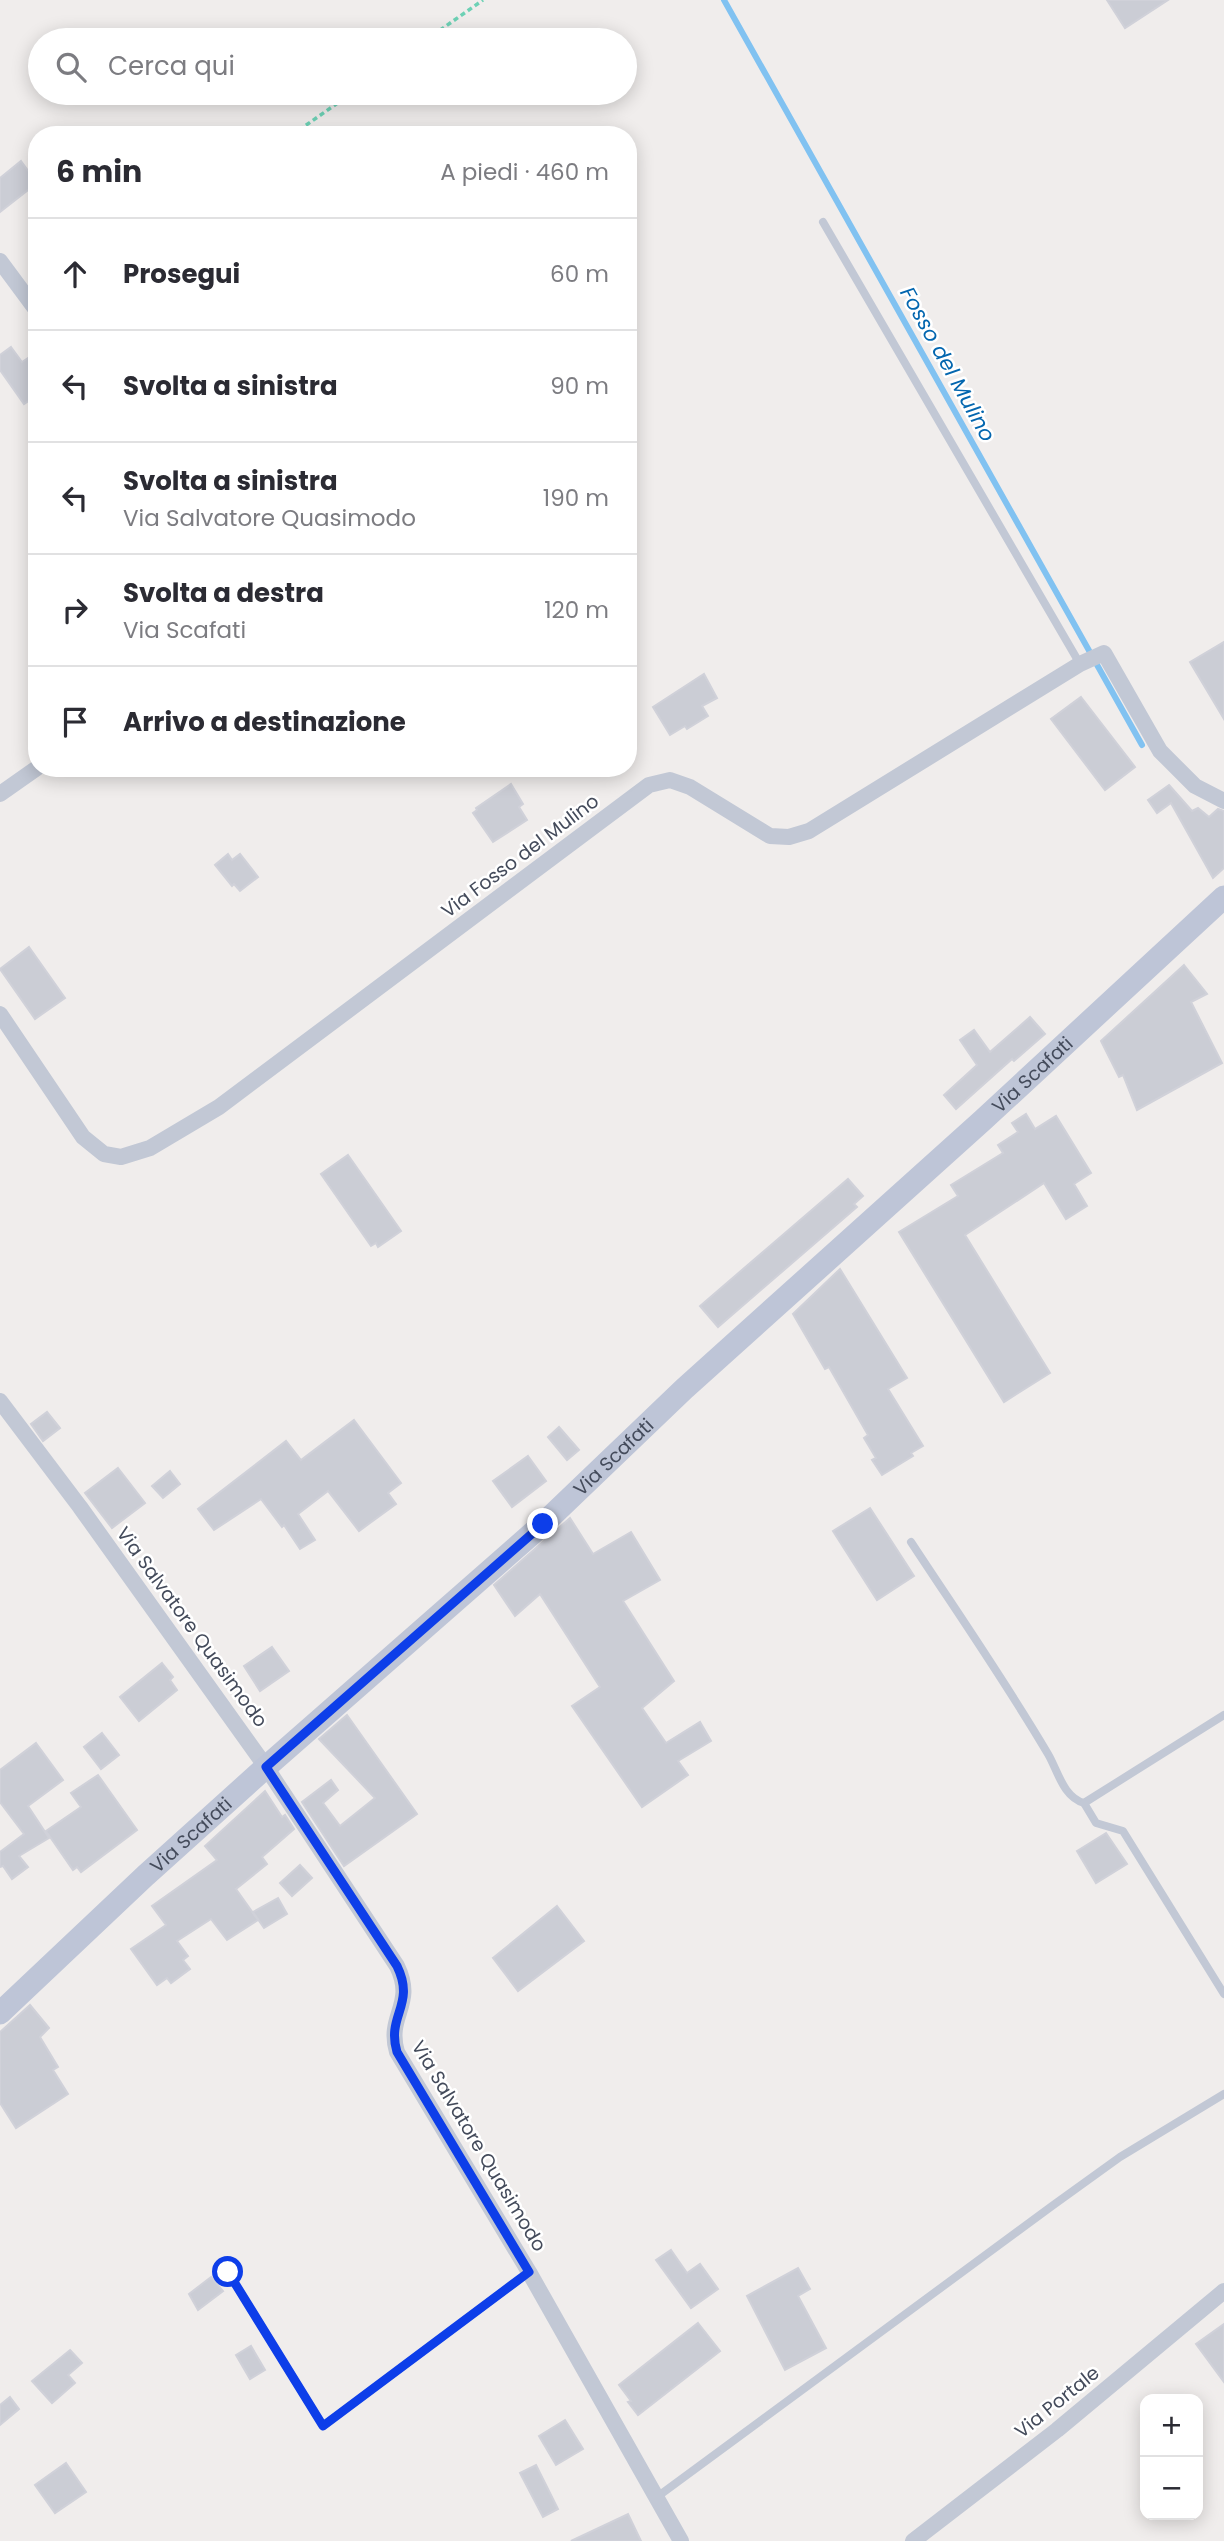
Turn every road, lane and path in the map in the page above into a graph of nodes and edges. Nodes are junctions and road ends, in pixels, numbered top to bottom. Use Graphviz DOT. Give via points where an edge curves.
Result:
graph roads {
  1 [pos="483,0"];
  2 [pos="443,28"];
  3 [pos="335,105"];
  4 [pos="305,126"];
  5 [pos="823,222"];
  6 [pos="0,261"];
  7 [pos="28,299"];
  8 [pos="1080,664"];
  9 [pos="28,774"];
  10 [pos="0,794"];
  11 [pos="1224,801"];
  12 [pos="1224,897"];
  13 [pos="0,1014"];
  14 [pos="0,1401"];
  15 [pos="911,1542"];
  16 [pos="1224,1715"];
  17 [pos="266,1767"];
  18 [pos="1084,1803"];
  19 [pos="1224,1994"];
  20 [pos="0,2013"];
  21 [pos="1224,2094"];
  22 [pos="228,2272"];
  23 [pos="529,2272"];
  24 [pos="1224,2291"];
  25 [pos="657,2497"];
  26 [pos="681,2541"];
  27 [pos="913,2541"];
  1 -- 2 [label="path"];
  3 -- 4 [label="path"];
  5 -- 8 [label="lane"];
  6 -- 7 [label="street"];
  8 -- 11 [label="street, Via Fosso del Mulino" via="1104,653 1160,751 1195,786"];
  8 -- 13 [label="street, Via Fosso del Mulino" via="809,831 789,837 769,836 690,787 670,780 649,785 219,1107 150,1148 121,1157 104,1154 83,1137"];
  9 -- 10 [label="street"];
  12 -- 17 [label="street, Via Scafati" via="684,1389 543,1524"];
  14 -- 17 [label="street, Via Salvatore Quasimodo"];
  15 -- 18 [label="lane" via="1067,1791"];
  16 -- 18 [label="lane"];
  17 -- 20 [label="street, Via Scafati"];
  17 -- 23 [label="street, Via Salvatore Quasimodo" via="397,1966 405,1994 394,2024 397,2052"];
  18 -- 19 [label="lane" via="1096,1823 1123,1831"];
  21 -- 25 [label="lane" via="1120,2157"];
  22 -- 23 [label="lane" via="323,2426"];
  23 -- 25 [label="street, Via Salvatore Quasimodo"];
  24 -- 27 [label="street, Via Portale" via="1058,2430"];
  25 -- 26 [label="street, Via Salvatore Quasimodo"];
}
